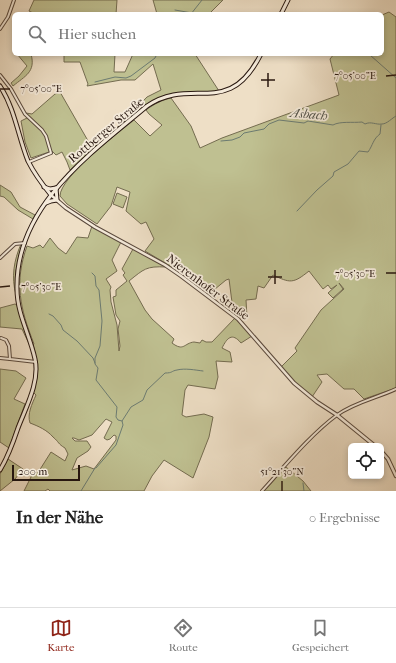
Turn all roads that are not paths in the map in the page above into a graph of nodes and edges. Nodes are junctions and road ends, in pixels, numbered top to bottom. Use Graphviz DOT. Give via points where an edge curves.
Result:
graph roads {
  1 [pos="14,0"];
  2 [pos="288,0"];
  3 [pos="282,12"];
  4 [pos="0,29"];
  5 [pos="260,56"];
  6 [pos="0,75"];
  7 [pos="0,86"];
  8 [pos="29,162"];
  9 [pos="44,187"];
  10 [pos="56,188"];
  11 [pos="51,194"];
  12 [pos="57,200"];
  13 [pos="45,203"];
  14 [pos="25,243"];
  15 [pos="0,258"];
  16 [pos="1,338"];
  17 [pos="0,358"];
  18 [pos="10,359"];
  19 [pos="36,362"];
  20 [pos="396,389"];
  21 [pos="337,415"];
  22 [pos="371,443"];
  23 [pos="384,454"];
  24 [pos="0,470"];
  25 [pos="396,476"];
  26 [pos="262,491"];
  1 -- 4 [label="street"];
  2 -- 3 [label="main road"];
  5 -- 10 [label="main road, Rottberger Straße" via="252,71 233,88 215,93 171,95 151,103 81,161"];
  6 -- 8 [label="street" via="25,114 46,136 51,153"];
  7 -- 8 [label="main road" via="16,120"];
  8 -- 9 [label="main road"];
  9 -- 10 [label="main road"];
  9 -- 11 [label="main road"];
  10 -- 11 [label="main road, Rottberger Straße"];
  10 -- 12 [label="main road"];
  11 -- 12 [label="street, Nierenhofer Straße"];
  11 -- 13 [label="main road, Rottberger Straße"];
  12 -- 13 [label="main road"];
  12 -- 21 [label="street, Nierenhofer Straße" via="95,226 176,272 238,319 294,383"];
  13 -- 14 [label="main road, Rottberger Straße"];
  14 -- 15 [label="street" via="15,244"];
  14 -- 19 [label="main road, Rottberger Straße" via="18,266 17,293"];
  16 -- 18 [label="street" via="6,340 9,346"];
  17 -- 18 [label="street"];
  18 -- 19 [label="street"];
  19 -- 24 [label="main road" via="32,393"];
  20 -- 21 [label="street" via="374,396"];
  21 -- 22 [label="street, Nierenhofer Straße"];
  21 -- 26 [label="street"];
  23 -- 25 [label="street"];
}
